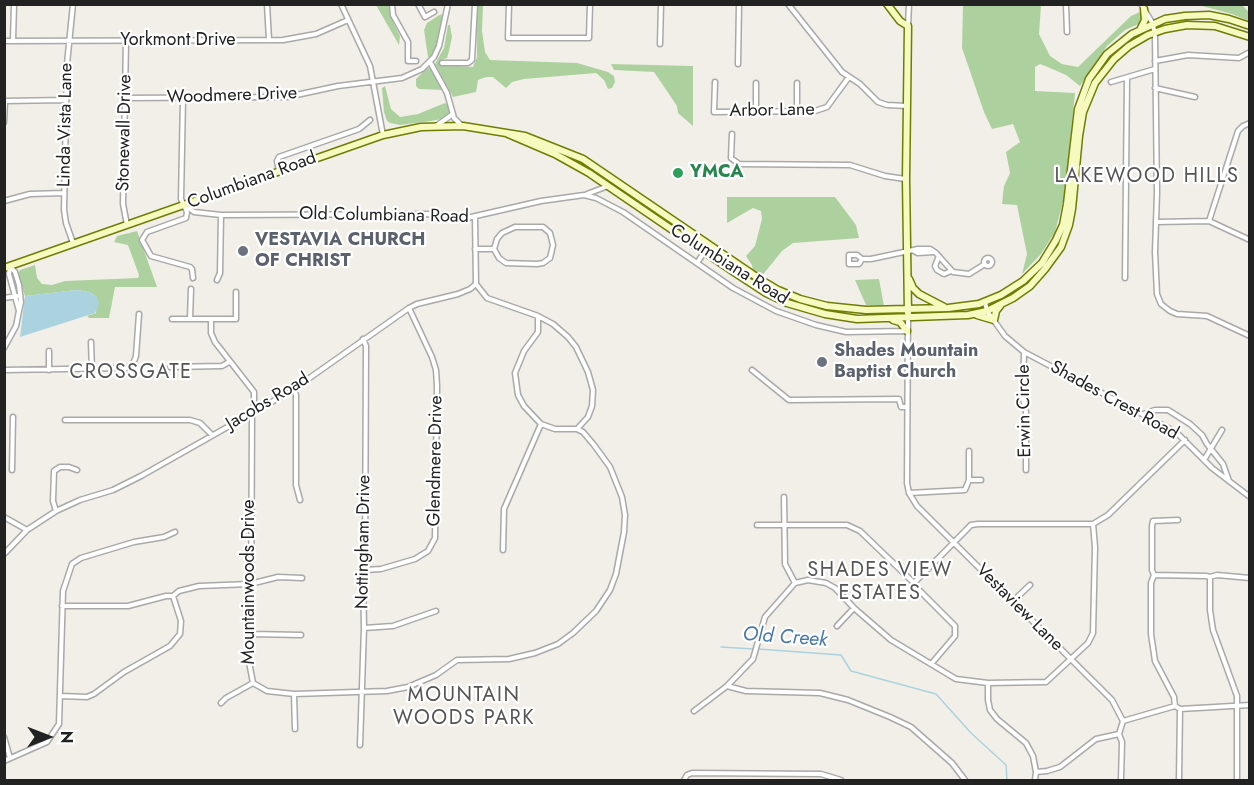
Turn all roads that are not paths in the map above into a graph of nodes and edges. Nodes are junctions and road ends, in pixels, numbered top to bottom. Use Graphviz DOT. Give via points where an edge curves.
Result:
graph roads {
  1 [pos="14,4"];
  2 [pos="73,4"];
  3 [pos="267,4"];
  4 [pos="341,4"];
  5 [pos="392,4"];
  6 [pos="418,4"];
  7 [pos="448,4"];
  8 [pos="475,4"];
  9 [pos="509,4"];
  10 [pos="590,4"];
  11 [pos="661,4"];
  12 [pos="739,4"];
  13 [pos="788,4"];
  14 [pos="887,4"];
  15 [pos="909,4"];
  16 [pos="1066,4"];
  17 [pos="1142,7"];
  18 [pos="434,12"];
  19 [pos="348,20"];
  20 [pos="1153,24"];
  21 [pos="908,26"];
  22 [pos="1250,26"];
  23 [pos="1140,29"];
  24 [pos="1067,32"];
  25 [pos="1155,32"];
  26 [pos="1250,37"];
  27 [pos="269,40"];
  28 [pos="4,41"];
  29 [pos="13,41"];
  30 [pos="70,41"];
  31 [pos="126,41"];
  32 [pos="660,44"];
  33 [pos="1248,53"];
  34 [pos="416,61"];
  35 [pos="430,62"];
  36 [pos="1155,62"];
  37 [pos="442,63"];
  38 [pos="738,64"];
  39 [pos="1155,69"];
  40 [pos="849,77"];
  41 [pos="1127,78"];
  42 [pos="715,82"];
  43 [pos="1111,82"];
  44 [pos="374,83"];
  45 [pos="756,83"];
  46 [pos="797,83"];
  47 [pos="1155,88"];
  48 [pos="1195,97"];
  49 [pos="125,98"];
  50 [pos="183,98"];
  51 [pos="66,100"];
  52 [pos="5,101"];
  53 [pos="908,106"];
  54 [pos="797,111"];
  55 [pos="756,112"];
  56 [pos="453,114"];
  57 [pos="370,120"];
  58 [pos="4,122"];
  59 [pos="1250,123"];
  60 [pos="1078,125"];
  61 [pos="436,126"];
  62 [pos="463,126"];
  63 [pos="506,133"];
  64 [pos="732,134"];
  65 [pos="383,135"];
  66 [pos="279,171"];
  67 [pos="906,179"];
  68 [pos="608,186"];
  69 [pos="64,193"];
  70 [pos="584,195"];
  71 [pos="4,201"];
  72 [pos="184,205"];
  73 [pos="221,215"];
  74 [pos="475,218"];
  75 [pos="1209,221"];
  76 [pos="1156,222"];
  77 [pos="127,225"];
  78 [pos="1250,240"];
  79 [pos="73,244"];
  80 [pos="709,245"];
  81 [pos="476,249"];
  82 [pos="494,249"];
  83 [pos="910,251"];
  84 [pos="705,252"];
  85 [pos="939,256"];
  86 [pos="862,259"];
  87 [pos="698,263"];
  88 [pos="985,264"];
  89 [pos="7,267"];
  90 [pos="951,271"];
  91 [pos="908,277"];
  92 [pos="193,278"];
  93 [pos="1125,278"];
  94 [pos="217,280"];
  95 [pos="476,284"];
  96 [pos="190,289"];
  97 [pos="236,292"];
  98 [pos="18,296"];
  99 [pos="4,298"];
  100 [pos="800,299"];
  101 [pos="985,301"];
  102 [pos="1002,305"];
  103 [pos="798,307"];
  104 [pos="409,308"];
  105 [pos="948,308"];
  106 [pos="866,310"];
  107 [pos="908,310"];
  108 [pos="987,311"];
  109 [pos="139,314"];
  110 [pos="973,314"];
  111 [pos="538,316"];
  112 [pos="908,318"];
  113 [pos="172,319"];
  114 [pos="190,319"];
  115 [pos="211,319"];
  116 [pos="866,319"];
  117 [pos="890,319"];
  118 [pos="994,320"];
  119 [pos="907,332"];
  120 [pos="1250,336"];
  121 [pos="363,339"];
  122 [pos="91,342"];
  123 [pos="4,348"];
  124 [pos="49,351"];
  125 [pos="1024,352"];
  126 [pos="229,362"];
  127 [pos="170,367"];
  128 [pos="4,370"];
  129 [pos="49,370"];
  130 [pos="92,370"];
  131 [pos="752,370"];
  132 [pos="294,389"];
  133 [pos="907,407"];
  134 [pos="252,412"];
  135 [pos="1143,414"];
  136 [pos="13,417"];
  137 [pos="65,420"];
  138 [pos="541,424"];
  139 [pos="577,429"];
  140 [pos="1222,430"];
  141 [pos="212,435"];
  142 [pos="4,440"];
  143 [pos="13,440"];
  144 [pos="1185,440"];
  145 [pos="1211,449"];
  146 [pos="969,451"];
  147 [pos="1204,460"];
  148 [pos="12,470"];
  149 [pos="1026,470"];
  150 [pos="77,471"];
  151 [pos="969,480"];
  152 [pos="981,480"];
  153 [pos="1229,482"];
  154 [pos="909,493"];
  155 [pos="784,496"];
  156 [pos="1250,497"];
  157 [pos="300,500"];
  158 [pos="56,511"];
  159 [pos="4,517"];
  160 [pos="1178,520"];
  161 [pos="1093,524"];
  162 [pos="757,525"];
  163 [pos="783,525"];
  164 [pos="27,530"];
  165 [pos="176,532"];
  166 [pos="954,542"];
  167 [pos="503,550"];
  168 [pos="4,554"];
  169 [pos="365,570"];
  170 [pos="1154,575"];
  171 [pos="1210,577"];
  172 [pos="303,578"];
  173 [pos="1250,578"];
  174 [pos="795,583"];
  175 [pos="914,583"];
  176 [pos="250,584"];
  177 [pos="1030,585"];
  178 [pos="173,596"];
  179 [pos="1012,602"];
  180 [pos="62,606"];
  181 [pos="854,608"];
  182 [pos="436,611"];
  183 [pos="837,626"];
  184 [pos="364,628"];
  185 [pos="251,634"];
  186 [pos="302,635"];
  187 [pos="1070,659"];
  188 [pos="932,663"];
  189 [pos="253,683"];
  190 [pos="988,683"];
  191 [pos="727,686"];
  192 [pos="361,693"];
  193 [pos="294,694"];
  194 [pos="61,696"];
  195 [pos="222,703"];
  196 [pos="1250,705"];
  197 [pos="1237,707"];
  198 [pos="1177,708"];
  199 [pos="694,711"];
  200 [pos="1123,721"];
  201 [pos="295,729"];
  202 [pos="1119,734"];
  203 [pos="4,737"];
  204 [pos="360,745"];
  205 [pos="10,758"];
  206 [pos="4,761"];
  207 [pos="1036,772"];
  208 [pos="739,774"];
  209 [pos="793,778"];
  210 [pos="684,780"];
  211 [pos="739,780"];
  212 [pos="841,780"];
  213 [pos="965,780"];
  214 [pos="1035,780"];
  215 [pos="1121,780"];
  216 [pos="1179,780"];
  217 [pos="1236,780"];
  1 -- 29 [label="street"];
  2 -- 30 [label="street, Linda Vista Lane"];
  3 -- 27 [label="street"];
  4 -- 19 [label="street"];
  5 -- 34 [label="street" via="393,15 408,42 408,61"];
  6 -- 18 [label="street" via="425,17"];
  7 -- 35 [label="street" via="439,46"];
  8 -- 37 [label="street" via="472,60"];
  9 -- 10 [label="street" via="508,38 589,38"];
  11 -- 32 [label="street"];
  12 -- 38 [label="street"];
  13 -- 40 [label="street" via="833,63"];
  14 -- 21 [label="main road"];
  15 -- 21 [label="street"];
  16 -- 24 [label="street"];
  17 -- 20 [label="street"];
  17 -- 23 [label="main road" via="1145,20"];
  19 -- 27 [label="street, Yorkmont Drive" via="309,36"];
  19 -- 44 [label="street" via="368,59"];
  20 -- 22 [label="main road, Columbiana Road" via="1209,15"];
  20 -- 23 [label="main road, Columbiana Road"];
  20 -- 25 [label="street"];
  21 -- 53 [label="main road"];
  23 -- 60 [label="main road, Columbiana Road" via="1113,48 1096,68 1083,94"];
  25 -- 26 [label="main road, Columbiana Road" via="1199,24"];
  25 -- 36 [label="street"];
  25 -- 60 [label="main road, Columbiana Road" via="1129,46 1106,68 1089,95"];
  27 -- 31 [label="street, Yorkmont Drive"];
  28 -- 29 [label="street, Yorkmont Drive"];
  29 -- 30 [label="street, Yorkmont Drive"];
  30 -- 31 [label="street, Yorkmont Drive"];
  30 -- 51 [label="street, Linda Vista Lane"];
  31 -- 49 [label="street, Stonewall Drive"];
  33 -- 36 [label="street" via="1239,58 1188,55"];
  35 -- 44 [label="street, Woodmere Drive" via="409,76"];
  35 -- 56 [label="street" via="447,93"];
  36 -- 39 [label="street"];
  39 -- 41 [label="street"];
  39 -- 47 [label="street"];
  40 -- 53 [label="street" via="882,104"];
  40 -- 54 [label="street, Arbor Lane" via="827,107 820,111"];
  41 -- 43 [label="street"];
  41 -- 93 [label="street"];
  42 -- 55 [label="street, Arbor Lane" via="714,112"];
  44 -- 50 [label="street, Woodmere Drive" via="338,86 286,98"];
  44 -- 65 [label="street"];
  45 -- 55 [label="street"];
  46 -- 54 [label="street"];
  47 -- 48 [label="street"];
  47 -- 76 [label="street"];
  49 -- 50 [label="street, Woodmere Drive"];
  49 -- 77 [label="street, Stonewall Drive" via="123,204"];
  50 -- 72 [label="street"];
  51 -- 52 [label="street"];
  51 -- 69 [label="street, Linda Vista Lane"];
  52 -- 58 [label="street"];
  53 -- 67 [label="main road"];
  54 -- 55 [label="street, Arbor Lane"];
  56 -- 61 [label="street"];
  56 -- 62 [label="street"];
  57 -- 66 [label="street" via="359,129 281,156 277,161"];
  59 -- 75 [label="street" via="1238,131"];
  60 -- 101 [label="main road, Columbiana Road" via="1063,225 1056,240 1042,263 1023,281"];
  60 -- 102 [label="main road, Columbiana Road" via="1072,208 1060,247 1030,286"];
  61 -- 62 [label="main road, Columbiana Road"];
  61 -- 65 [label="main road, Columbiana Road"];
  62 -- 63 [label="main road, Columbiana Road"];
  63 -- 68 [label="main road, Columbiana Road" via="562,158"];
  63 -- 80 [label="main road, Columbiana Road" via="533,138 583,159"];
  64 -- 67 [label="street" via="731,156 739,164 849,165"];
  65 -- 66 [label="main road, Columbiana Road"];
  66 -- 72 [label="main road, Columbiana Road"];
  67 -- 83 [label="main road"];
  68 -- 70 [label="street, Old Columbiana Road"];
  68 -- 84 [label="main road, Columbiana Road"];
  69 -- 71 [label="street" via="30,194"];
  69 -- 79 [label="street, Linda Vista Lane" via="65,218"];
  70 -- 74 [label="street, Old Columbiana Road"];
  70 -- 87 [label="street, Old Columbiana Road" via="624,212"];
  72 -- 73 [label="street, Old Columbiana Road" via="194,212"];
  72 -- 77 [label="main road, Columbiana Road"];
  72 -- 92 [label="street" via="186,218 147,232 142,240 151,256 190,267"];
  73 -- 74 [label="street, Old Columbiana Road" via="439,214"];
  73 -- 94 [label="street"];
  74 -- 81 [label="street"];
  75 -- 76 [label="street"];
  75 -- 78 [label="street"];
  76 -- 120 [label="street" via="1155,288 1161,304 1177,314 1207,316"];
  77 -- 79 [label="main road, Columbiana Road"];
  79 -- 89 [label="main road, Columbiana Road"];
  80 -- 84 [label="street"];
  80 -- 100 [label="main road, Columbiana Road" via="769,286"];
  81 -- 82 [label="street"];
  81 -- 95 [label="street"];
  82 -- 82 [label="street" via="506,263 537,264 550,258 553,239 543,227 509,228"];
  83 -- 85 [label="street" via="930,249"];
  83 -- 86 [label="street"];
  83 -- 91 [label="main road"];
  84 -- 87 [label="street"];
  84 -- 103 [label="main road, Columbiana Road" via="766,293"];
  85 -- 90 [label="street"];
  85 -- 90 [label="street" via="937,270 944,274"];
  87 -- 119 [label="street, Old Columbiana Road" via="747,297 816,325 846,332"];
  88 -- 90 [label="street" via="969,274"];
  89 -- 98 [label="street"];
  91 -- 105 [label="main road" via="924,298"];
  91 -- 107 [label="main road"];
  95 -- 104 [label="street, Jacobs Road" via="464,292"];
  95 -- 111 [label="street" via="487,298"];
  96 -- 114 [label="street"];
  97 -- 115 [label="street" via="236,319"];
  98 -- 99 [label="street"];
  98 -- 123 [label="street" via="16,326"];
  100 -- 103 [label="main road"];
  100 -- 106 [label="main road, Columbiana Road"];
  101 -- 105 [label="main road, Columbiana Road"];
  101 -- 108 [label="street, Shades Crest Road"];
  102 -- 108 [label="main road, Columbiana Road"];
  102 -- 118 [label="main road"];
  103 -- 116 [label="main road, Columbiana Road"];
  104 -- 121 [label="street, Jacobs Road"];
  104 -- 169 [label="street, Glendmere Drive" via="436,370 435,538 428,551 415,559"];
  105 -- 107 [label="main road, Columbiana Road"];
  106 -- 107 [label="main road, Columbiana Road"];
  106 -- 116 [label="main road"];
  107 -- 112 [label="main road"];
  108 -- 110 [label="main road, Columbiana Road"];
  108 -- 118 [label="street, Shades Crest Road"];
  109 -- 130 [label="street" via="133,364 125,369"];
  110 -- 112 [label="main road, Columbiana Road"];
  110 -- 118 [label="main road"];
  111 -- 138 [label="street" via="538,332 520,358 515,382 524,406"];
  111 -- 139 [label="street" via="568,337 588,372 592,406"];
  112 -- 117 [label="main road, Columbiana Road"];
  112 -- 119 [label="street"];
  113 -- 114 [label="street"];
  114 -- 115 [label="street"];
  115 -- 126 [label="street, Mountainwoods Drive" via="212,337"];
  116 -- 117 [label="main road, Columbiana Road"];
  117 -- 119 [label="main road" via="900,322"];
  118 -- 125 [label="street, Shades Crest Road"];
  119 -- 133 [label="street"];
  121 -- 132 [label="street, Jacobs Road"];
  121 -- 169 [label="street, Nottingham Drive"];
  122 -- 130 [label="street"];
  124 -- 129 [label="street"];
  125 -- 135 [label="street, Shades Crest Road"];
  125 -- 149 [label="street, Erwin Circle"];
  126 -- 127 [label="street" via="222,366"];
  126 -- 134 [label="street, Mountainwoods Drive" via="254,392"];
  128 -- 129 [label="street"];
  129 -- 130 [label="street"];
  131 -- 133 [label="street" via="789,400 899,399 901,407"];
  132 -- 134 [label="street, Jacobs Road"];
  132 -- 157 [label="street" via="296,485"];
  133 -- 154 [label="street"];
  134 -- 141 [label="street, Jacobs Road"];
  134 -- 176 [label="street, Mountainwoods Drive"];
  135 -- 144 [label="street, Shades Crest Road"];
  135 -- 145 [label="street" via="1168,410 1197,429"];
  136 -- 143 [label="street"];
  137 -- 141 [label="street" via="189,420 201,423"];
  138 -- 139 [label="street" via="555,429"];
  138 -- 167 [label="street" via="504,509"];
  139 -- 192 [label="street, Mountainwoods Drive" via="610,467 625,515 616,574 596,611 566,638 535,654 457,660 436,675 408,687"];
  140 -- 145 [label="street"];
  141 -- 158 [label="street, Jacobs Road" via="123,486"];
  142 -- 143 [label="street"];
  143 -- 148 [label="street"];
  144 -- 147 [label="street, Shades Crest Road"];
  144 -- 161 [label="street" via="1108,516"];
  145 -- 147 [label="street"];
  145 -- 153 [label="street" via="1223,464"];
  146 -- 151 [label="street"];
  147 -- 153 [label="street, Shades Crest Road"];
  150 -- 158 [label="street" via="69,467 55,469 52,501"];
  151 -- 152 [label="street"];
  151 -- 154 [label="street" via="965,490"];
  153 -- 156 [label="street, Shades Crest Road"];
  154 -- 166 [label="street, Vestaview Lane"];
  155 -- 163 [label="street"];
  158 -- 164 [label="street, Jacobs Road"];
  159 -- 164 [label="street"];
  160 -- 170 [label="street" via="1153,521"];
  161 -- 166 [label="street" via="978,524 971,525"];
  161 -- 187 [label="street" via="1093,633"];
  162 -- 163 [label="street"];
  163 -- 174 [label="street" via="785,564"];
  163 -- 175 [label="street" via="853,526"];
  164 -- 168 [label="street, Jacobs Road"];
  165 -- 180 [label="street" via="72,564"];
  166 -- 175 [label="street"];
  166 -- 179 [label="street, Vestaview Lane"];
  169 -- 184 [label="street, Nottingham Drive"];
  170 -- 171 [label="street"];
  170 -- 198 [label="street" via="1152,648"];
  171 -- 173 [label="street"];
  171 -- 197 [label="street" via="1213,630 1234,687"];
  172 -- 176 [label="street" via="278,576"];
  174 -- 181 [label="street" via="826,583"];
  174 -- 191 [label="street" via="765,617 753,659"];
  175 -- 188 [label="street" via="955,626 953,639"];
  176 -- 178 [label="street" via="199,586"];
  176 -- 185 [label="street, Mountainwoods Drive"];
  177 -- 179 [label="street"];
  178 -- 180 [label="street" via="128,606"];
  178 -- 194 [label="street" via="181,621 180,634 170,646 94,694"];
  179 -- 187 [label="street, Vestaview Lane"];
  180 -- 194 [label="street"];
  181 -- 183 [label="street"];
  181 -- 188 [label="street" via="891,640"];
  182 -- 184 [label="street" via="393,626"];
  184 -- 192 [label="street, Nottingham Drive"];
  185 -- 186 [label="street"];
  185 -- 189 [label="street, Mountainwoods Drive" via="249,662"];
  187 -- 190 [label="street" via="1046,682"];
  187 -- 200 [label="street, Vestaview Lane" via="1112,700"];
  188 -- 190 [label="street" via="956,679"];
  189 -- 193 [label="street, Mountainwoods Drive" via="267,691"];
  189 -- 195 [label="street"];
  190 -- 207 [label="street" via="990,710 1026,743"];
  191 -- 199 [label="street"];
  191 -- 213 [label="street" via="746,691 820,693 848,700 911,727 952,763"];
  192 -- 193 [label="street, Mountainwoods Drive"];
  192 -- 204 [label="street, Nottingham Drive"];
  193 -- 201 [label="street"];
  194 -- 205 [label="street" via="58,724 51,737"];
  196 -- 197 [label="street"];
  197 -- 198 [label="street"];
  197 -- 217 [label="street"];
  198 -- 200 [label="street"];
  198 -- 216 [label="street"];
  200 -- 202 [label="street"];
  202 -- 207 [label="street" via="1096,739 1060,767"];
  202 -- 215 [label="street"];
  203 -- 205 [label="street"];
  205 -- 206 [label="street"];
  207 -- 214 [label="street"];
  208 -- 209 [label="street" via="786,773"];
  208 -- 210 [label="street" via="692,772"];
  208 -- 211 [label="street"];
  209 -- 212 [label="street" via="798,773"];
}
